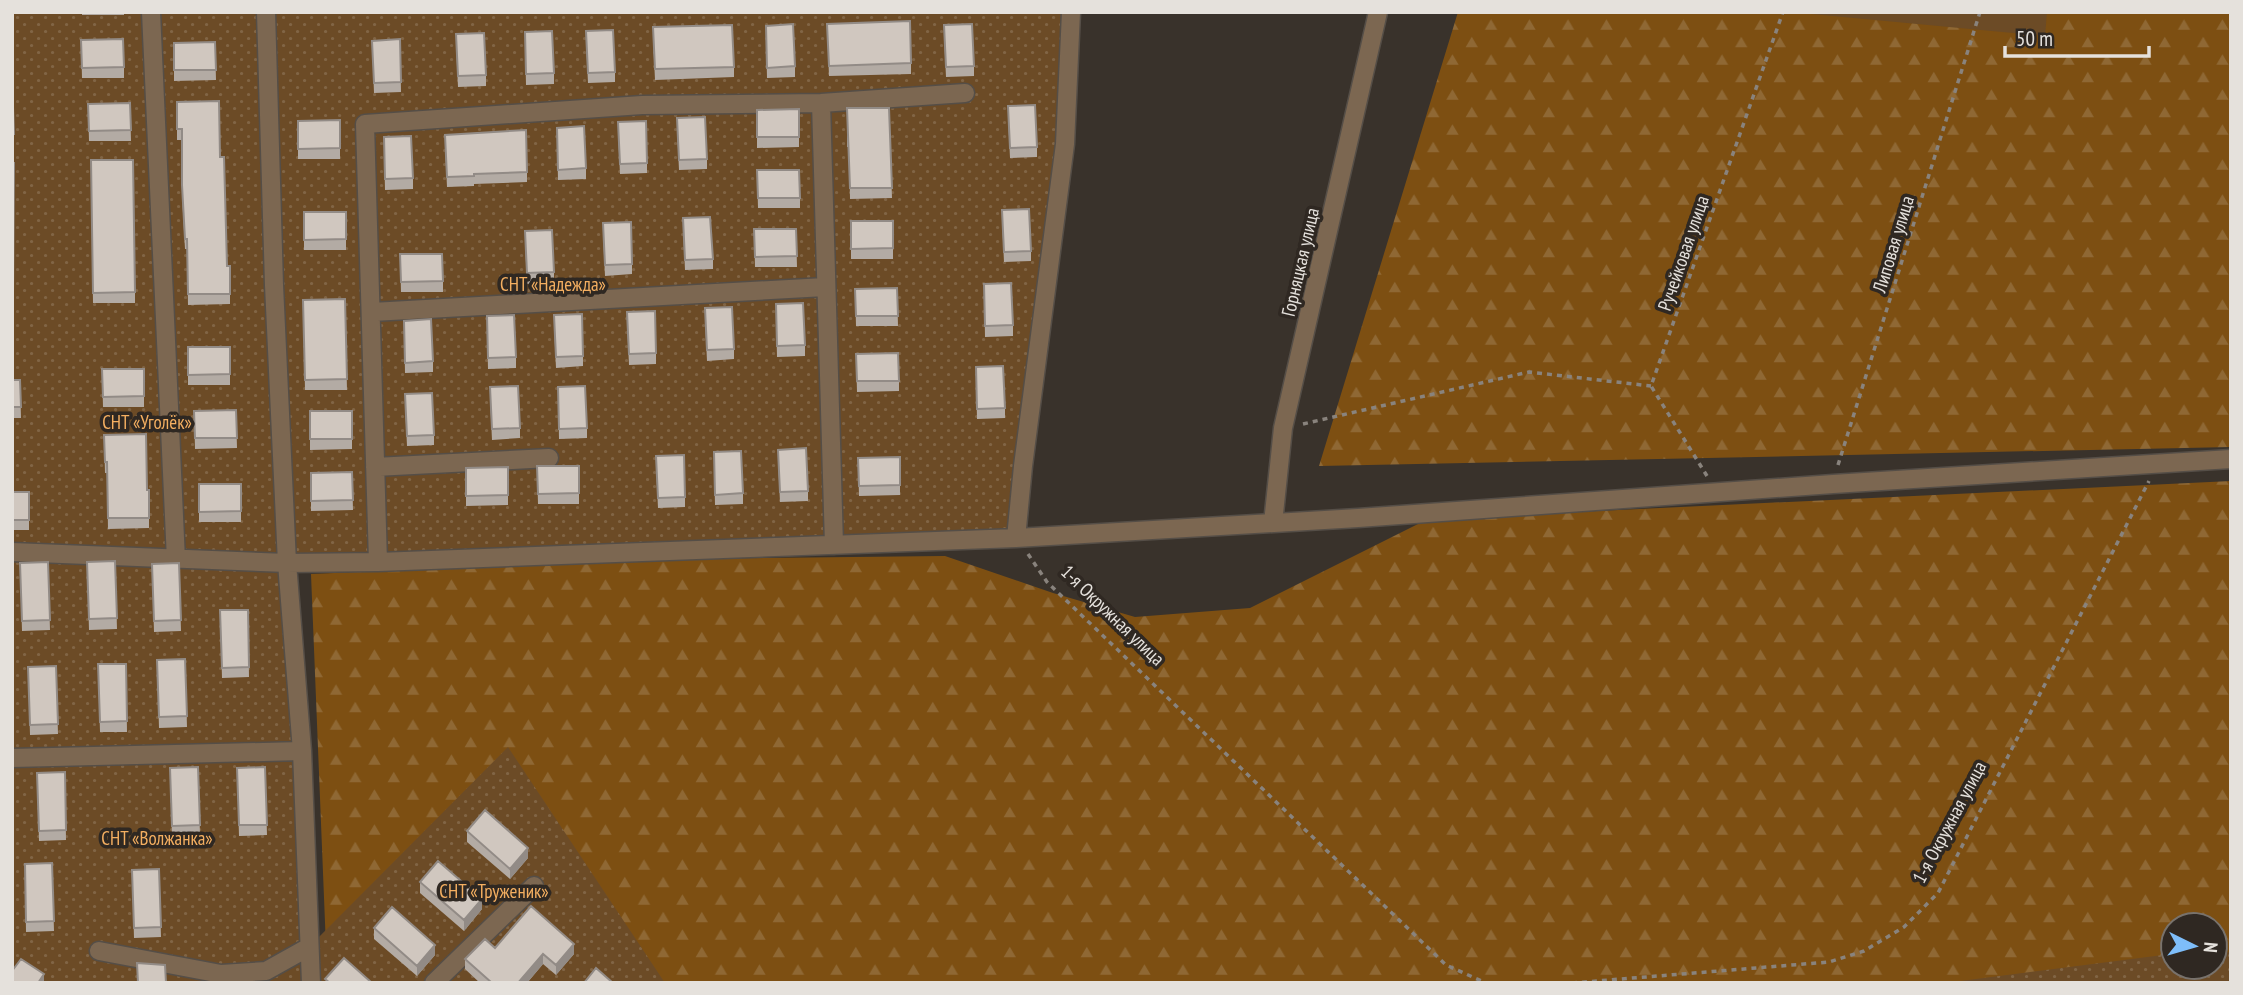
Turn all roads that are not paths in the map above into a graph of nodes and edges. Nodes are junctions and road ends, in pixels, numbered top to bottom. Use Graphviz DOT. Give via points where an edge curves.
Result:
graph roads {
  1 [pos="151,12"];
  2 [pos="266,12"];
  3 [pos="1071,12"];
  4 [pos="1377,12"];
  5 [pos="965,93"];
  6 [pos="821,103"];
  7 [pos="825,287"];
  8 [pos="372,312"];
  9 [pos="549,458"];
  10 [pos="2231,459"];
  11 [pos="375,467"];
  12 [pos="1273,523"];
  13 [pos="1016,538"];
  14 [pos="835,545"];
  15 [pos="12,552"];
  16 [pos="176,559"];
  17 [pos="378,562"];
  18 [pos="288,563"];
  19 [pos="302,751"];
  20 [pos="12,758"];
  21 [pos="534,886"];
  22 [pos="309,947"];
  23 [pos="99,951"];
  24 [pos="311,983"];
  25 [pos="434,983"];
  1 -- 16 [label="street"];
  2 -- 18 [label="street"];
  3 -- 13 [label="street" via="1065,144"];
  4 -- 12 [label="street, Горняцкая улица" via="1283,428"];
  5 -- 6 [label="street"];
  6 -- 7 [label="street"];
  6 -- 8 [label="street" via="642,105 365,124"];
  7 -- 8 [label="street"];
  7 -- 14 [label="street"];
  8 -- 11 [label="street"];
  9 -- 11 [label="street"];
  10 -- 12 [label="street"];
  11 -- 17 [label="street"];
  12 -- 13 [label="street"];
  13 -- 14 [label="street"];
  14 -- 17 [label="street"];
  15 -- 16 [label="street"];
  16 -- 18 [label="street"];
  17 -- 18 [label="street"];
  18 -- 19 [label="street"];
  19 -- 20 [label="street"];
  19 -- 22 [label="street"];
  21 -- 25 [label="street"];
  22 -- 23 [label="street" via="266,971 221,974"];
  22 -- 24 [label="street"];
}
